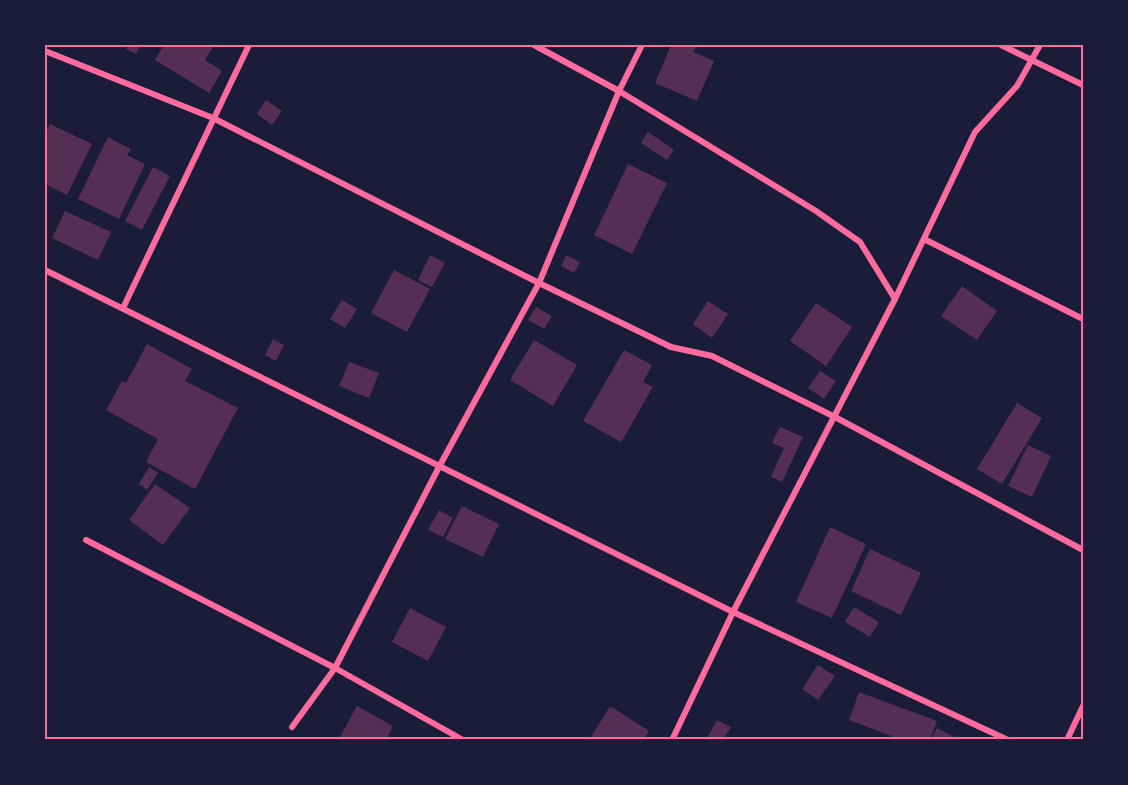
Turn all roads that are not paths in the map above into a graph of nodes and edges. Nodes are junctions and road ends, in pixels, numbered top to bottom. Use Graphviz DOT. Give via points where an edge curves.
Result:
graph roads {
  1 [pos="249,45"];
  2 [pos="534,45"];
  3 [pos="642,45"];
  4 [pos="1000,45"];
  5 [pos="1040,45"];
  6 [pos="45,51"];
  7 [pos="1032,60"];
  8 [pos="1083,85"];
  9 [pos="619,92"];
  10 [pos="213,118"];
  11 [pos="924,239"];
  12 [pos="45,270"];
  13 [pos="539,283"];
  14 [pos="895,299"];
  15 [pos="123,308"];
  16 [pos="1083,319"];
  17 [pos="835,417"];
  18 [pos="439,467"];
  19 [pos="86,540"];
  20 [pos="1083,550"];
  21 [pos="733,612"];
  22 [pos="335,668"];
  23 [pos="1083,706"];
  24 [pos="292,727"];
  25 [pos="463,740"];
  26 [pos="672,740"];
  27 [pos="1008,740"];
  28 [pos="1067,740"];
  1 -- 10 [label="street"];
  2 -- 9 [label="street"];
  3 -- 9 [label="street"];
  4 -- 7 [label="street"];
  5 -- 7 [label="street"];
  6 -- 10 [label="street"];
  7 -- 8 [label="street"];
  7 -- 11 [label="street" via="1017,86 975,132"];
  9 -- 13 [label="street"];
  9 -- 14 [label="street" via="816,211 860,242"];
  10 -- 13 [label="street"];
  10 -- 15 [label="street"];
  11 -- 14 [label="street"];
  11 -- 16 [label="street"];
  12 -- 15 [label="street"];
  13 -- 17 [label="street" via="671,347 712,356"];
  13 -- 18 [label="street"];
  14 -- 17 [label="street"];
  15 -- 18 [label="street"];
  17 -- 20 [label="street"];
  17 -- 21 [label="street"];
  18 -- 21 [label="street"];
  18 -- 22 [label="street"];
  19 -- 22 [label="street"];
  21 -- 26 [label="street"];
  21 -- 27 [label="street"];
  22 -- 24 [label="street"];
  22 -- 25 [label="street"];
  23 -- 28 [label="street"];
}
